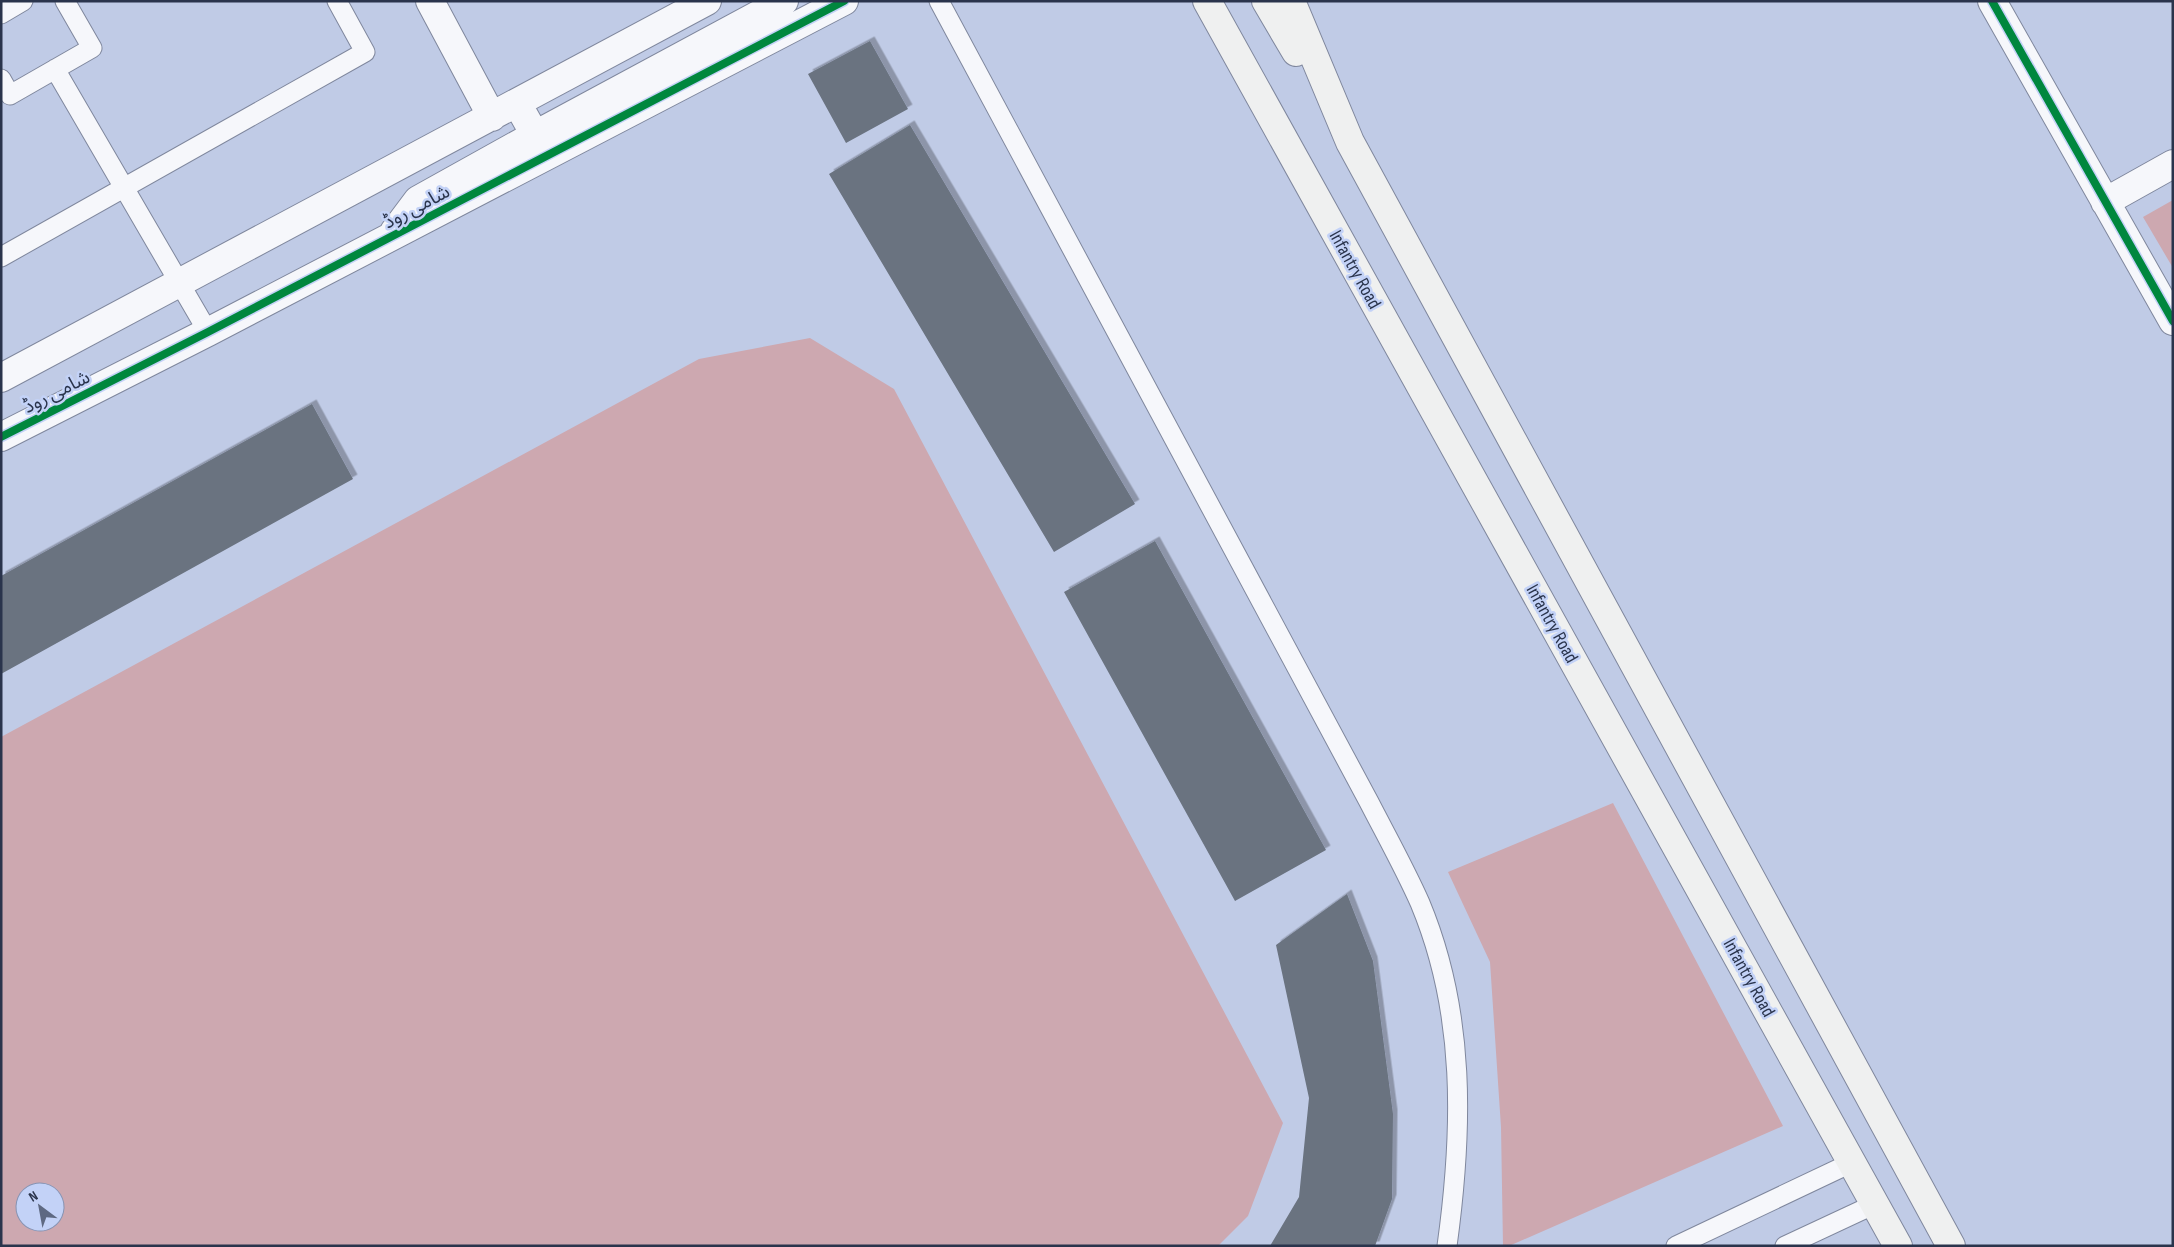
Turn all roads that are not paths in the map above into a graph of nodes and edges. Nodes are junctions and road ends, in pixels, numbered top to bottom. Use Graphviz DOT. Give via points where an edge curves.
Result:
graph roads {
  1 [pos="65,1"];
  2 [pos="337,1"];
  3 [pos="430,1"];
  4 [pos="707,1"];
  5 [pos="784,1"];
  6 [pos="844,1"];
  7 [pos="939,1"];
  8 [pos="1207,1"];
  9 [pos="1266,1"];
  10 [pos="1291,1"];
  11 [pos="1992,1"];
  12 [pos="19,2"];
  13 [pos="1,14"];
  14 [pos="55,69"];
  15 [pos="1,79"];
  16 [pos="517,103"];
  17 [pos="492,117"];
  18 [pos="535,135"];
  19 [pos="1350,142"];
  20 [pos="2173,164"];
  21 [pos="125,188"];
  22 [pos="2105,202"];
  23 [pos="388,239"];
  24 [pos="1,257"];
  25 [pos="179,283"];
  26 [pos="2173,321"];
  27 [pos="208,332"];
  28 [pos="1,378"];
  29 [pos="1,437"];
  30 [pos="1853,1162"];
  31 [pos="1875,1204"];
  32 [pos="1447,1246"];
  33 [pos="1676,1246"];
  34 [pos="1785,1246"];
  35 [pos="1898,1246"];
  36 [pos="1952,1246"];
  1 -- 14 [label="lane" via="92,48"];
  2 -- 21 [label="lane" via="366,52"];
  3 -- 17 [label="street"];
  4 -- 16 [label="street, شامی روڈ"];
  5 -- 18 [label="street"];
  6 -- 23 [label="street, شامی روڈ"];
  7 -- 32 [label="lane" via="1369,802 1420,903 1444,980 1455,1038 1459,1109 1456,1180"];
  8 -- 30 [label="main road, Infantry Road"];
  9 -- 19 [label="main road"];
  10 -- 19 [label="main road"];
  11 -- 22 [label="street"];
  12 -- 13 [label="lane"];
  14 -- 15 [label="lane" via="10,95"];
  14 -- 21 [label="lane"];
  16 -- 17 [label="street, شامی روڈ"];
  16 -- 18 [label="street"];
  17 -- 25 [label="street, شامی روڈ"];
  18 -- 23 [label="street" via="418,200"];
  19 -- 36 [label="main road"];
  20 -- 22 [label="street"];
  21 -- 24 [label="lane"];
  21 -- 25 [label="lane"];
  22 -- 26 [label="street"];
  23 -- 27 [label="street, شامی روڈ"];
  25 -- 27 [label="lane"];
  25 -- 28 [label="street, شامی روڈ"];
  27 -- 29 [label="street, شامی روڈ"];
  30 -- 31 [label="main road, Infantry Road"];
  30 -- 33 [label="lane"];
  31 -- 34 [label="lane"];
  31 -- 35 [label="main road, Infantry Road"];
}
